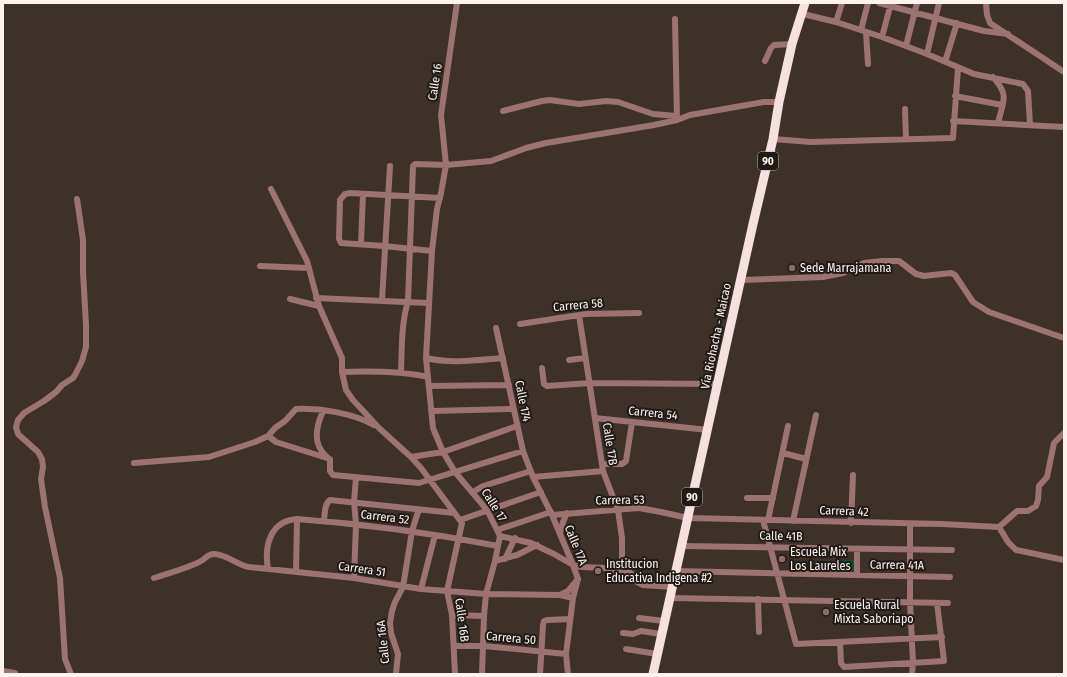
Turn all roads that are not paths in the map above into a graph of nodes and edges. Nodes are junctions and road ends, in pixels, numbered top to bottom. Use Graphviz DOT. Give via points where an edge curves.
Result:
graph roads {
  1 [pos="457,3"];
  2 [pos="805,3"];
  3 [pos="842,3"];
  4 [pos="868,3"];
  5 [pos="879,3"];
  6 [pos="917,3"];
  7 [pos="939,3"];
  8 [pos="986,3"];
  9 [pos="891,4"];
  10 [pos="914,13"];
  11 [pos="803,14"];
  12 [pos="935,18"];
  13 [pos="675,19"];
  14 [pos="836,22"];
  15 [pos="957,23"];
  16 [pos="863,31"];
  17 [pos="1008,34"];
  18 [pos="882,37"];
  19 [pos="792,44"];
  20 [pos="906,46"];
  21 [pos="927,54"];
  22 [pos="765,61"];
  23 [pos="945,62"];
  24 [pos="868,64"];
  25 [pos="958,68"];
  26 [pos="1064,72"];
  27 [pos="992,77"];
  28 [pos="955,96"];
  29 [pos="780,102"];
  30 [pos="1002,105"];
  31 [pos="905,110"];
  32 [pos="503,111"];
  33 [pos="677,118"];
  34 [pos="953,121"];
  35 [pos="998,123"];
  36 [pos="1030,125"];
  37 [pos="1064,126"];
  38 [pos="773,139"];
  39 [pos="906,140"];
  40 [pos="446,165"];
  41 [pos="390,166"];
  42 [pos="271,189"];
  43 [pos="363,194"];
  44 [pos="387,195"];
  45 [pos="412,196"];
  46 [pos="440,198"];
  47 [pos="77,199"];
  48 [pos="361,244"];
  49 [pos="384,246"];
  50 [pos="409,249"];
  51 [pos="432,251"];
  52 [pos="260,266"];
  53 [pos="309,268"];
  54 [pos="741,280"];
  55 [pos="316,298"];
  56 [pos="290,299"];
  57 [pos="382,300"];
  58 [pos="408,301"];
  59 [pos="428,303"];
  60 [pos="319,306"];
  61 [pos="639,313"];
  62 [pos="578,315"];
  63 [pos="520,324"];
  64 [pos="496,328"];
  65 [pos="1064,338"];
  66 [pos="426,358"];
  67 [pos="503,358"];
  68 [pos="585,358"];
  69 [pos="569,360"];
  70 [pos="542,368"];
  71 [pos="342,372"];
  72 [pos="401,372"];
  73 [pos="428,377"];
  74 [pos="590,384"];
  75 [pos="718,384"];
  76 [pos="509,385"];
  77 [pos="429,386"];
  78 [pos="513,409"];
  79 [pos="323,411"];
  80 [pos="432,411"];
  81 [pos="816,415"];
  82 [pos="595,418"];
  83 [pos="632,422"];
  84 [pos="516,426"];
  85 [pos="788,426"];
  86 [pos="379,428"];
  87 [pos="708,430"];
  88 [pos="1064,432"];
  89 [pos="268,436"];
  90 [pos="523,451"];
  91 [pos="442,452"];
  92 [pos="783,453"];
  93 [pos="411,457"];
  94 [pos="330,459"];
  95 [pos="806,459"];
  96 [pos="134,463"];
  97 [pos="603,467"];
  98 [pos="531,471"];
  99 [pos="455,472"];
  100 [pos="853,475"];
  101 [pos="533,477"];
  102 [pos="356,478"];
  103 [pos="430,480"];
  104 [pos="473,492"];
  105 [pos="541,492"];
  106 [pos="747,498"];
  107 [pos="773,498"];
  108 [pos="354,502"];
  109 [pos="419,509"];
  110 [pos="487,510"];
  111 [pos="618,510"];
  112 [pos="454,513"];
  113 [pos="552,513"];
  114 [pos="567,513"];
  115 [pos="297,518"];
  116 [pos="688,518"];
  117 [pos="766,520"];
  118 [pos="324,521"];
  119 [pos="793,521"];
  120 [pos="461,522"];
  121 [pos="851,523"];
  122 [pos="356,524"];
  123 [pos="910,524"];
  124 [pos="999,527"];
  125 [pos="412,531"];
  126 [pos="498,533"];
  127 [pos="560,533"];
  128 [pos="435,535"];
  129 [pos="458,538"];
  130 [pos="515,538"];
  131 [pos="536,545"];
  132 [pos="498,546"];
  133 [pos="565,546"];
  134 [pos="681,546"];
  135 [pos="770,547"];
  136 [pos="857,549"];
  137 [pos="910,550"];
  138 [pos="952,550"];
  139 [pos="554,554"];
  140 [pos="504,559"];
  141 [pos="1064,560"];
  142 [pos="496,561"];
  143 [pos="573,565"];
  144 [pos="268,569"];
  145 [pos="676,571"];
  146 [pos="296,572"];
  147 [pos="623,572"];
  148 [pos="777,573"];
  149 [pos="857,575"];
  150 [pos="910,576"];
  151 [pos="950,577"];
  152 [pos="154,578"];
  153 [pos="354,578"];
  154 [pos="578,579"];
  155 [pos="403,587"];
  156 [pos="672,587"];
  157 [pos="420,589"];
  158 [pos="447,591"];
  159 [pos="486,594"];
  160 [pos="560,595"];
  161 [pos="573,598"];
  162 [pos="670,598"];
  163 [pos="758,599"];
  164 [pos="784,600"];
  165 [pos="910,602"];
  166 [pos="937,603"];
  167 [pos="948,603"];
  168 [pos="452,615"];
  169 [pos="484,616"];
  170 [pos="639,618"];
  171 [pos="570,619"];
  172 [pos="664,622"];
  173 [pos="759,632"];
  174 [pos="623,633"];
  175 [pos="662,634"];
  176 [pos="942,637"];
  177 [pos="912,639"];
  178 [pos="840,642"];
  179 [pos="454,646"];
  180 [pos="484,646"];
  181 [pos="626,649"];
  182 [pos="542,652"];
  183 [pos="566,654"];
  184 [pos="657,654"];
  185 [pos="913,663"];
  186 [pos="3,671"];
  187 [pos="14,673"];
  188 [pos="71,674"];
  189 [pos="396,674"];
  190 [pos="455,674"];
  191 [pos="482,674"];
  192 [pos="540,674"];
  193 [pos="568,674"];
  194 [pos="652,674"];
  195 [pos="912,674"];
  1 -- 40 [label="street, Calle 16" via="441,115"];
  2 -- 11 [label="highway, Vía Riohacha - Maicao / 90"];
  3 -- 14 [label="street"];
  4 -- 16 [label="street"];
  5 -- 9 [label="street"];
  6 -- 10 [label="street"];
  7 -- 12 [label="street"];
  8 -- 17 [label="street" via="990,22"];
  9 -- 10 [label="street"];
  9 -- 18 [label="street"];
  10 -- 12 [label="street"];
  10 -- 20 [label="street"];
  11 -- 14 [label="street"];
  11 -- 19 [label="highway, Vía Riohacha - Maicao / 90"];
  12 -- 15 [label="street"];
  12 -- 21 [label="street"];
  13 -- 33 [label="street"];
  14 -- 16 [label="street"];
  15 -- 17 [label="street" via="984,31"];
  15 -- 23 [label="street"];
  16 -- 18 [label="street"];
  16 -- 24 [label="street"];
  17 -- 26 [label="street"];
  18 -- 20 [label="street"];
  19 -- 22 [label="street" via="774,45 770,48"];
  19 -- 29 [label="highway, Vía Riohacha - Maicao / 90"];
  20 -- 21 [label="street"];
  21 -- 23 [label="street"];
  23 -- 25 [label="street"];
  25 -- 27 [label="street"];
  25 -- 28 [label="street"];
  27 -- 30 [label="street" via="1004,92"];
  27 -- 36 [label="street" via="1021,83 1026,87"];
  28 -- 30 [label="street"];
  28 -- 34 [label="street"];
  29 -- 33 [label="street" via="764,102"];
  29 -- 38 [label="highway, Vía Riohacha - Maicao / 90"];
  30 -- 35 [label="street"];
  31 -- 39 [label="street"];
  32 -- 33 [label="street" via="550,100 579,104 606,101"];
  33 -- 40 [label="street" via="654,125 546,143 491,161"];
  34 -- 35 [label="street"];
  34 -- 39 [label="street" via="953,138"];
  35 -- 36 [label="street"];
  36 -- 37 [label="street"];
  38 -- 39 [label="street" via="810,142"];
  38 -- 54 [label="highway, Vía Riohacha - Maicao / 90"];
  40 -- 45 [label="street" via="415,164"];
  40 -- 46 [label="street, Calle 16"];
  41 -- 44 [label="street"];
  42 -- 53 [label="street"];
  43 -- 44 [label="street"];
  43 -- 48 [label="street"];
  43 -- 48 [label="street" via="345,194 340,200 339,241"];
  44 -- 45 [label="street"];
  44 -- 49 [label="street"];
  45 -- 46 [label="street"];
  45 -- 50 [label="street"];
  46 -- 51 [label="street, Calle 16"];
  47 -- 188 [label="street" via="83,240 86,347 76,375 44,401 24,413 16,427 18,434 38,452 44,468 41,479 44,507 60,578 65,659"];
  48 -- 49 [label="street"];
  49 -- 50 [label="street"];
  49 -- 57 [label="street"];
  50 -- 51 [label="street"];
  50 -- 58 [label="street"];
  51 -- 59 [label="street, Calle 17"];
  52 -- 53 [label="street"];
  53 -- 55 [label="street"];
  54 -- 65 [label="street" via="822,277 843,273 864,263 899,261 916,274 924,276 951,273 973,302 989,312"];
  54 -- 75 [label="highway, Vía Riohacha - Maicao / 90"];
  55 -- 57 [label="street"];
  55 -- 60 [label="street"];
  56 -- 60 [label="street"];
  57 -- 58 [label="street"];
  58 -- 59 [label="street"];
  58 -- 72 [label="street" via="403,318"];
  59 -- 66 [label="street, Calle 17"];
  60 -- 71 [label="street" via="342,358"];
  61 -- 62 [label="street, Carrera 58"];
  62 -- 63 [label="street, Carrera 58"];
  62 -- 68 [label="street, Calle 17B"];
  64 -- 67 [label="street, Calle 174"];
  66 -- 67 [label="street" via="463,361"];
  66 -- 73 [label="street, Calle 17"];
  67 -- 76 [label="street, Calle 174"];
  68 -- 69 [label="street"];
  68 -- 74 [label="street, Calle 17B"];
  70 -- 74 [label="street" via="544,384 547,386"];
  71 -- 72 [label="street"];
  71 -- 86 [label="street" via="346,390"];
  72 -- 73 [label="street"];
  73 -- 77 [label="street, Calle 17"];
  74 -- 75 [label="street"];
  74 -- 82 [label="street, Calle 17B"];
  75 -- 87 [label="highway, Vía Riohacha - Maicao / 90"];
  76 -- 77 [label="street"];
  76 -- 78 [label="street, Calle 174"];
  77 -- 80 [label="street, Calle 17"];
  78 -- 80 [label="street"];
  78 -- 84 [label="street, Calle 174"];
  79 -- 86 [label="street" via="351,416"];
  79 -- 89 [label="street" via="310,408 296,409"];
  79 -- 94 [label="street" via="318,427 318,446"];
  80 -- 91 [label="street, Calle 17" via="433,428"];
  81 -- 95 [label="street"];
  82 -- 83 [label="street, Carrera 54"];
  82 -- 97 [label="street, Calle 17B"];
  83 -- 87 [label="street, Carrera 54"];
  83 -- 97 [label="street" via="626,461"];
  84 -- 90 [label="street, Calle 174"];
  84 -- 91 [label="street"];
  85 -- 92 [label="street"];
  86 -- 93 [label="street"];
  87 -- 116 [label="highway, Vía Riohacha - Maicao / 90"];
  88 -- 124 [label="street" via="1054,443 1047,477 1040,486 1036,506 1028,511 1017,511"];
  89 -- 94 [label="street" via="276,442"];
  89 -- 96 [label="street" via="209,457"];
  90 -- 98 [label="street, Calle 174"];
  90 -- 99 [label="street"];
  91 -- 93 [label="street"];
  91 -- 99 [label="street, Calle 17"];
  92 -- 95 [label="street"];
  92 -- 107 [label="street"];
  93 -- 103 [label="street"];
  94 -- 102 [label="street" via="330,471 333,475"];
  95 -- 119 [label="street"];
  97 -- 101 [label="street"];
  97 -- 111 [label="street, Calle 17B"];
  98 -- 101 [label="street, Calle 174"];
  98 -- 104 [label="street" via="482,486"];
  99 -- 103 [label="street"];
  99 -- 104 [label="street, Calle 17"];
  100 -- 121 [label="street"];
  101 -- 105 [label="street, Calle 17A"];
  102 -- 103 [label="street" via="419,483"];
  102 -- 108 [label="street"];
  103 -- 112 [label="street"];
  104 -- 110 [label="street, Calle 17"];
  105 -- 110 [label="street"];
  105 -- 113 [label="street, Calle 17A"];
  106 -- 107 [label="street"];
  107 -- 117 [label="street"];
  108 -- 109 [label="street"];
  108 -- 118 [label="street" via="327,501"];
  108 -- 122 [label="street"];
  109 -- 112 [label="street"];
  109 -- 125 [label="street"];
  110 -- 120 [label="street"];
  110 -- 126 [label="street, Calle 17"];
  111 -- 114 [label="street, Carrera 53"];
  111 -- 116 [label="street, Carrera 53" via="638,508"];
  111 -- 147 [label="street, Calle 17B"];
  112 -- 120 [label="street"];
  113 -- 114 [label="street, Carrera 53"];
  113 -- 126 [label="street, Carrera 53"];
  113 -- 127 [label="street, Calle 17A"];
  114 -- 127 [label="street"];
  115 -- 118 [label="street, Carrera 52"];
  115 -- 144 [label="street, Carrera 52" via="282,522 273,531 266,559"];
  115 -- 146 [label="street"];
  116 -- 117 [label="street, Carrera 42"];
  116 -- 134 [label="highway, Vía Riohacha - Maicao / 90"];
  117 -- 119 [label="street, Carrera 42"];
  117 -- 135 [label="street"];
  118 -- 122 [label="street, Carrera 52"];
  119 -- 121 [label="street, Carrera 42"];
  120 -- 129 [label="street, Calle 16B"];
  121 -- 123 [label="street, Carrera 42"];
  122 -- 125 [label="street, Carrera 52"];
  122 -- 153 [label="street"];
  123 -- 124 [label="street, Carrera 42"];
  123 -- 137 [label="street"];
  124 -- 141 [label="street" via="1016,550"];
  125 -- 128 [label="street, Carrera 52"];
  125 -- 155 [label="street"];
  126 -- 130 [label="street"];
  126 -- 132 [label="street, Calle 17"];
  127 -- 133 [label="street, Calle 17A"];
  128 -- 129 [label="street, Carrera 52"];
  128 -- 157 [label="street"];
  129 -- 132 [label="street, Carrera 52"];
  129 -- 158 [label="street, Calle 16B"];
  130 -- 131 [label="street"];
  130 -- 140 [label="street"];
  131 -- 139 [label="street"];
  131 -- 140 [label="street"];
  132 -- 142 [label="street, Calle 17"];
  133 -- 139 [label="street"];
  133 -- 143 [label="street, Calle 17A"];
  134 -- 135 [label="street, Calle 41B"];
  134 -- 145 [label="highway, Vía Riohacha - Maicao / 90"];
  135 -- 136 [label="street, Calle 41B"];
  135 -- 148 [label="street"];
  136 -- 137 [label="street, Calle 41B"];
  136 -- 149 [label="street"];
  137 -- 138 [label="street, Calle 41B"];
  137 -- 150 [label="street"];
  139 -- 143 [label="street"];
  140 -- 142 [label="street"];
  142 -- 159 [label="street, Calle 17"];
  143 -- 147 [label="street" via="606,568 615,566"];
  143 -- 154 [label="street, Calle 17A"];
  144 -- 146 [label="street, Carrera 51"];
  144 -- 152 [label="street, Carrera 51" via="244,566 213,554 200,562"];
  145 -- 148 [label="street, Carrera 41A"];
  145 -- 156 [label="highway, Vía Riohacha - Maicao / 90"];
  146 -- 153 [label="street, Carrera 51"];
  147 -- 156 [label="street" via="648,586"];
  148 -- 149 [label="street, Carrera 41A"];
  148 -- 164 [label="street"];
  149 -- 150 [label="street, Carrera 41A"];
  150 -- 151 [label="street, Carrera 41A"];
  150 -- 165 [label="street"];
  153 -- 155 [label="street, Carrera 51"];
  154 -- 160 [label="street" via="568,591"];
  154 -- 161 [label="street, Calle 17A"];
  155 -- 157 [label="street, Carrera 51"];
  155 -- 189 [label="street, Calle 16A" via="395,602 390,623 398,654"];
  156 -- 162 [label="highway, Vía Riohacha - Maicao / 90"];
  157 -- 158 [label="street, Carrera 51"];
  158 -- 159 [label="street, Carrera 51"];
  158 -- 168 [label="street, Calle 16B"];
  159 -- 160 [label="street, Carrera 51"];
  159 -- 169 [label="street, Calle 17"];
  160 -- 161 [label="street, Carrera 51"];
  161 -- 171 [label="street, Calle 17A"];
  162 -- 163 [label="street"];
  162 -- 172 [label="highway, Vía Riohacha - Maicao / 90"];
  163 -- 164 [label="street"];
  163 -- 173 [label="street"];
  164 -- 165 [label="street"];
  164 -- 178 [label="street" via="796,644"];
  165 -- 166 [label="street"];
  165 -- 177 [label="street"];
  166 -- 167 [label="street"];
  166 -- 176 [label="street"];
  168 -- 169 [label="street"];
  168 -- 179 [label="street, Calle 16B"];
  169 -- 180 [label="street, Calle 17"];
  170 -- 172 [label="street"];
  171 -- 182 [label="street" via="544,621"];
  171 -- 183 [label="street, Calle 17A"];
  172 -- 175 [label="highway, Vía Riohacha - Maicao / 90"];
  174 -- 175 [label="street" via="630,634 641,630"];
  175 -- 184 [label="highway, Vía Riohacha - Maicao / 90"];
  176 -- 177 [label="street"];
  176 -- 185 [label="street" via="944,661"];
  177 -- 178 [label="street"];
  177 -- 185 [label="street"];
  178 -- 185 [label="street" via="841,663 844,667"];
  179 -- 180 [label="street, Carrera 50"];
  179 -- 190 [label="street, Calle 16B"];
  180 -- 182 [label="street, Carrera 50"];
  180 -- 191 [label="street, Calle 17"];
  181 -- 184 [label="street"];
  182 -- 183 [label="street, Carrera 50"];
  182 -- 192 [label="street"];
  183 -- 193 [label="street, Calle 17A"];
  184 -- 194 [label="highway, Vía Riohacha - Maicao / 90"];
  185 -- 195 [label="street"];
  186 -- 187 [label="street"];
}
